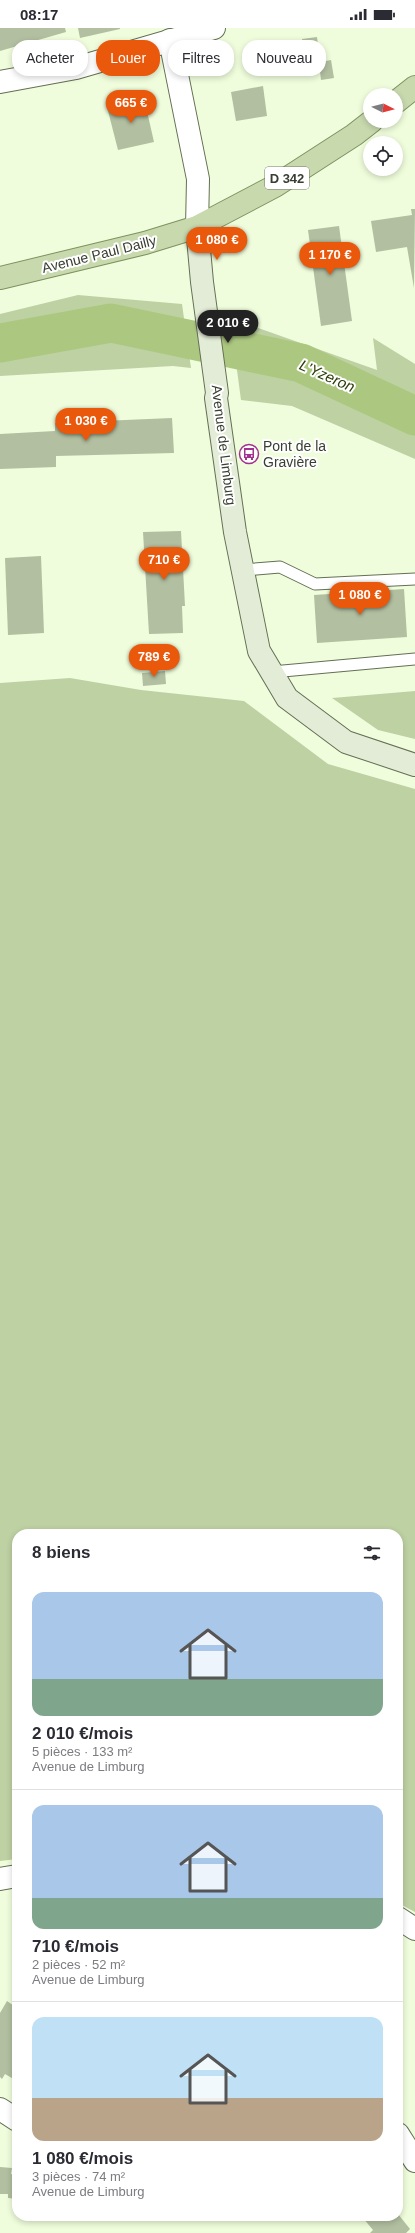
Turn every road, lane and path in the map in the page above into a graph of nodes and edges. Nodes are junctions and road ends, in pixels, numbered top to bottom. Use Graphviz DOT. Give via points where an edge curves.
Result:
graph roads {
  1 [pos="214,28"];
  2 [pos="170,40"];
  3 [pos="168,41"];
  4 [pos="177,76"];
  5 [pos="0,82"];
  6 [pos="415,87"];
  7 [pos="403,96"];
  8 [pos="363,128"];
  9 [pos="197,227"];
  10 [pos="0,278"];
  11 [pos="243,570"];
  12 [pos="415,579"];
  13 [pos="415,659"];
  14 [pos="272,672"];
  15 [pos="415,765"];
  16 [pos="12,1877"];
  17 [pos="0,1878"];
  18 [pos="403,1921"];
  19 [pos="415,1929"];
  20 [pos="0,2109"];
  21 [pos="12,2117"];
  22 [pos="403,2142"];
  23 [pos="415,2161"];
  1 -- 2 [label="street"];
  3 -- 5 [label="street" via="76,68"];
  4 -- 9 [label="street, Avenue de Limburg" via="198,179"];
  6 -- 7 [label="main road"];
  8 -- 9 [label="main road, D 342" via="275,186"];
  9 -- 10 [label="main road, Avenue Paul Dailly / D 342" via="145,243"];
  9 -- 11 [label="street, Avenue de Limburg" via="204,299 218,394 216,398"];
  11 -- 12 [label="lane" via="280,567 315,584"];
  11 -- 14 [label="street, Avenue de Limburg" via="259,651"];
  13 -- 14 [label="lane"];
  14 -- 15 [label="street, Avenue de Limburg" via="287,698 346,742"];
  16 -- 17 [label="street"];
  18 -- 19 [label="street"];
  20 -- 21 [label="street"];
  22 -- 23 [label="street"];
}
